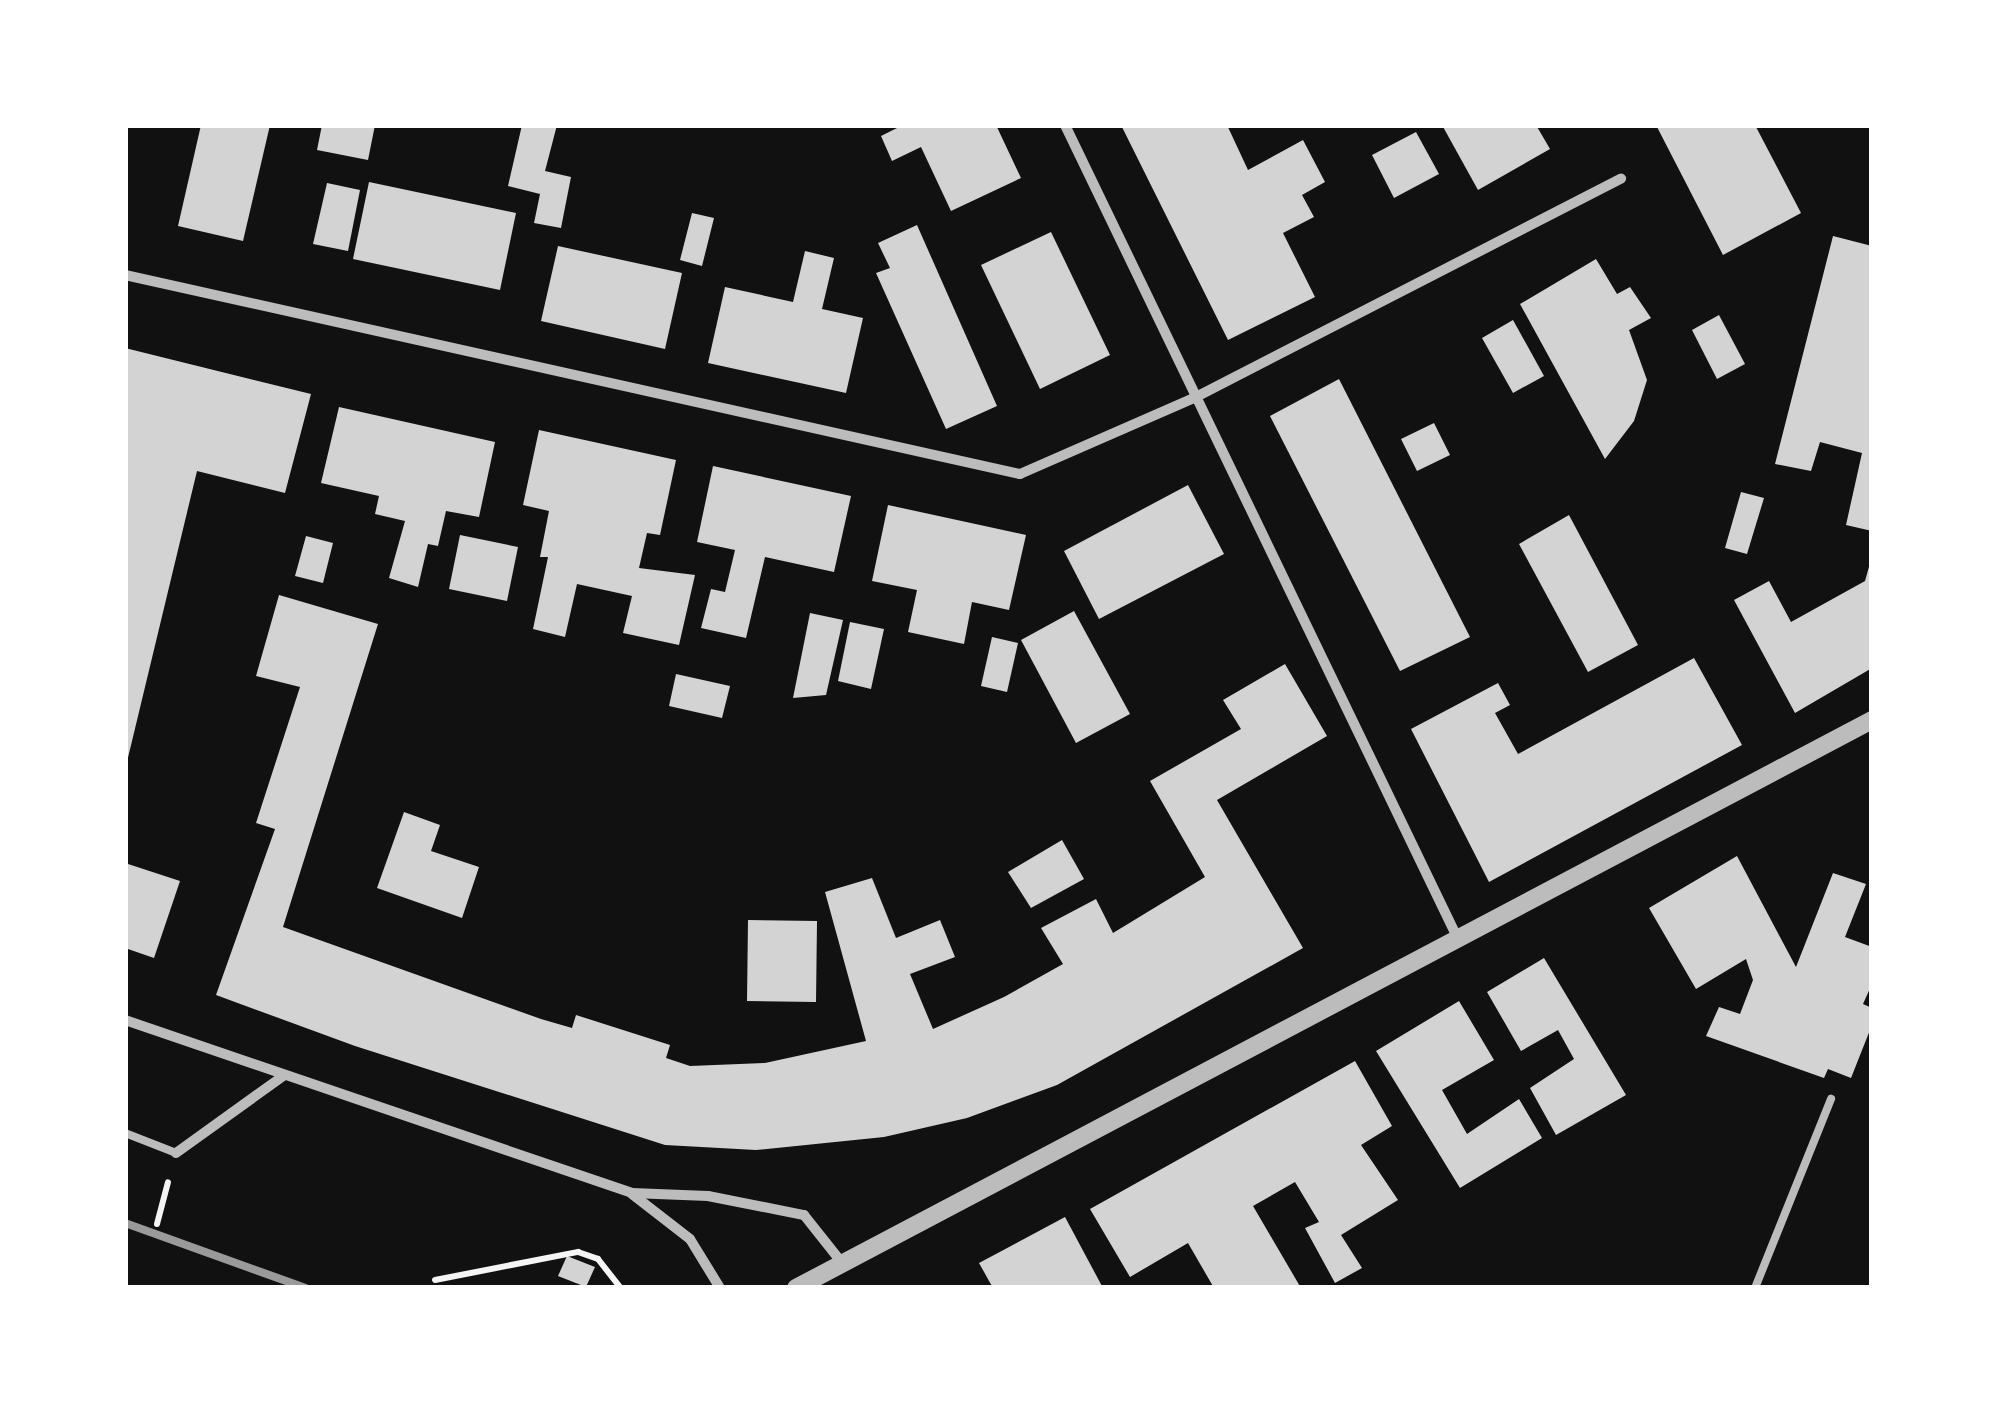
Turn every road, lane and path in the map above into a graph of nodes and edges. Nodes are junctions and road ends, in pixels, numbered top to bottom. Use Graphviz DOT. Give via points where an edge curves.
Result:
graph roads {
  1 [pos="1065,125"];
  2 [pos="1621,179"];
  3 [pos="125,275"];
  4 [pos="1196,397"];
  5 [pos="1872,720"];
  6 [pos="1458,940"];
  7 [pos="125,1020"];
  8 [pos="282,1076"];
  9 [pos="1831,1099"];
  10 [pos="125,1133"];
  11 [pos="176,1152"];
  12 [pos="632,1194"];
  13 [pos="843,1264"];
  14 [pos="435,1280"];
  15 [pos="621,1288"];
  16 [pos="720,1288"];
  17 [pos="796,1288"];
  18 [pos="1754,1288"];
  1 -- 4 [label="street"];
  2 -- 4 [label="street"];
  3 -- 4 [label="street" via="1020,474"];
  4 -- 6 [label="street"];
  5 -- 6 [label="street"];
  6 -- 13 [label="street"];
  7 -- 8 [label="street"];
  8 -- 11 [label="street"];
  8 -- 12 [label="street"];
  9 -- 18 [label="lane"];
  10 -- 11 [label="lane"];
  12 -- 13 [label="street" via="708,1196 804,1216"];
  12 -- 16 [label="street" via="690,1239"];
  13 -- 17 [label="street"];
  14 -- 15 [label="path" via="578,1252 598,1259"];
}
